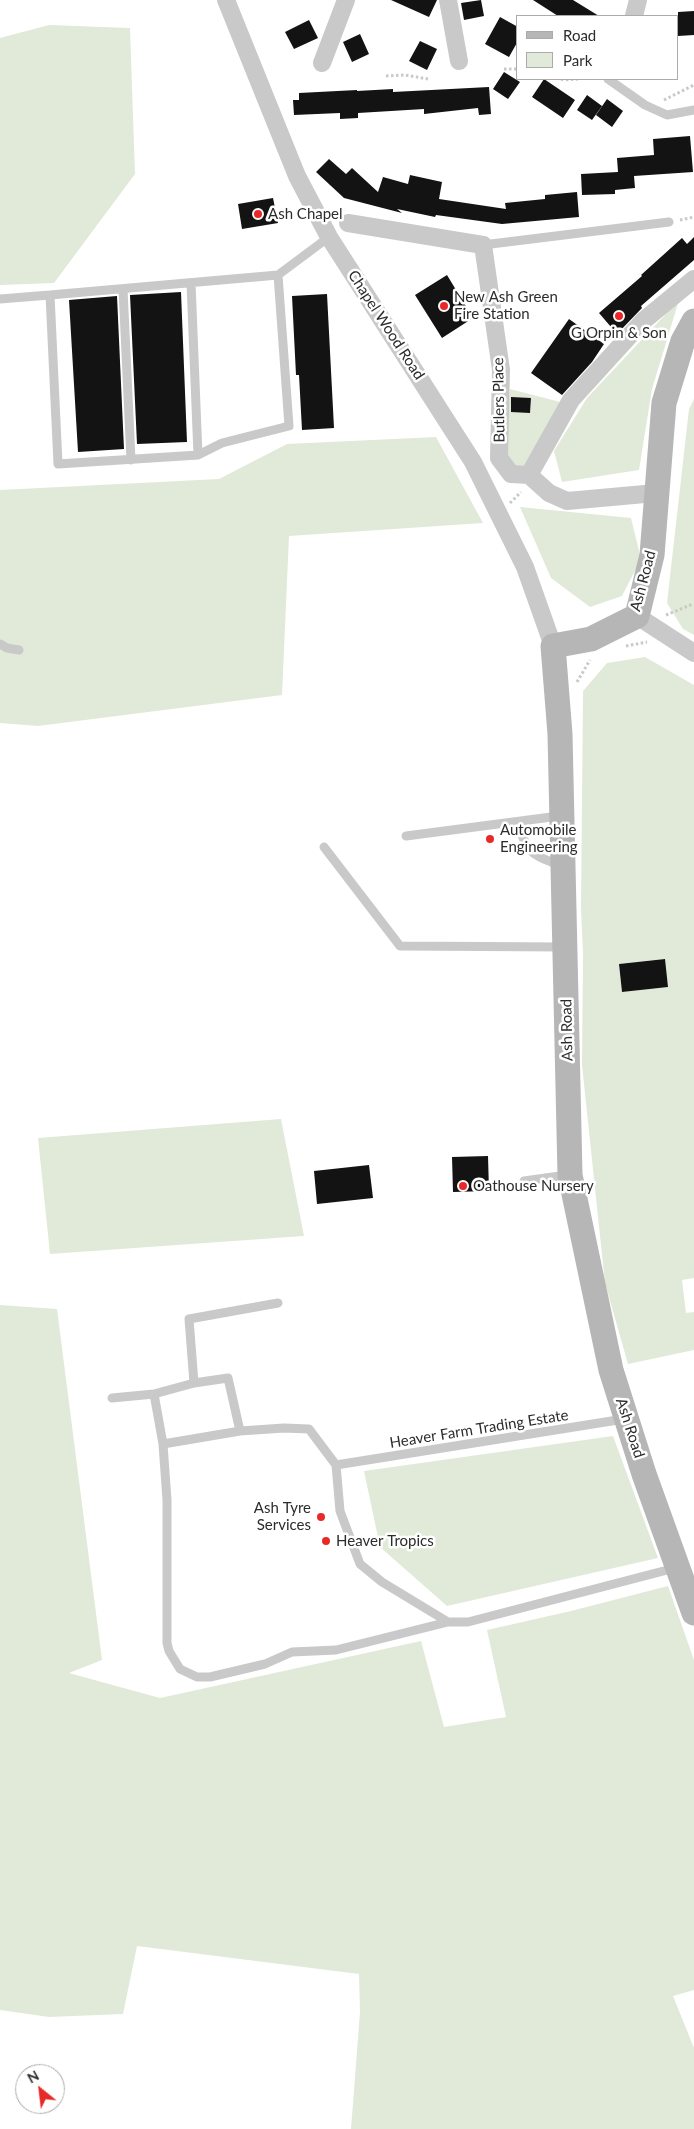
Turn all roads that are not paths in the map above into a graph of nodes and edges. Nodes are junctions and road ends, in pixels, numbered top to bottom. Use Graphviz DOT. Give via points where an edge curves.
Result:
graph roads {
  1 [pos="226,0"];
  2 [pos="346,0"];
  3 [pos="448,0"];
  4 [pos="638,0"];
  5 [pos="634,15"];
  6 [pos="459,61"];
  7 [pos="322,63"];
  8 [pos="609,80"];
  9 [pos="694,110"];
  10 [pos="669,222"];
  11 [pos="348,223"];
  12 [pos="330,237"];
  13 [pos="483,245"];
  14 [pos="278,275"];
  15 [pos="694,279"];
  16 [pos="191,283"];
  17 [pos="122,289"];
  18 [pos="50,296"];
  19 [pos="0,300"];
  20 [pos="694,321"];
  21 [pos="198,455"];
  22 [pos="131,460"];
  23 [pos="525,475"];
  24 [pos="656,493"];
  25 [pos="642,620"];
  26 [pos="0,644"];
  27 [pos="553,646"];
  28 [pos="19,650"];
  29 [pos="694,652"];
  30 [pos="562,816"];
  31 [pos="517,822"];
  32 [pos="406,836"];
  33 [pos="324,848"];
  34 [pos="562,866"];
  35 [pos="564,947"];
  36 [pos="570,1175"];
  37 [pos="524,1181"];
  38 [pos="278,1303"];
  39 [pos="194,1383"];
  40 [pos="154,1394"];
  41 [pos="112,1398"];
  42 [pos="626,1419"];
  43 [pos="240,1431"];
  44 [pos="162,1444"];
  45 [pos="336,1465"];
  46 [pos="678,1567"];
  47 [pos="694,1613"];
  48 [pos="448,1622"];
  1 -- 12 [label="street, Chapel Wood Road" via="297,176"];
  2 -- 7 [label="street"];
  3 -- 6 [label="street"];
  4 -- 5 [label="street"];
  8 -- 9 [label="lane" via="646,106 667,115"];
  10 -- 13 [label="lane"];
  11 -- 13 [label="street"];
  12 -- 14 [label="lane"];
  12 -- 27 [label="street, Chapel Wood Road" via="473,462 526,567"];
  13 -- 23 [label="street, Butlers Place" via="501,370 499,458 511,474"];
  14 -- 16 [label="lane"];
  14 -- 21 [label="lane" via="289,426 222,443"];
  15 -- 23 [label="street" via="643,321 571,400"];
  16 -- 17 [label="lane"];
  16 -- 21 [label="lane"];
  17 -- 18 [label="lane"];
  17 -- 22 [label="lane"];
  18 -- 19 [label="lane"];
  18 -- 22 [label="lane" via="58,464"];
  20 -- 24 [label="street, Ash Road" via="684,341 664,403"];
  21 -- 22 [label="lane"];
  23 -- 24 [label="street" via="549,493 567,501"];
  24 -- 25 [label="street, Ash Road" via="652,554"];
  25 -- 27 [label="street, Ash Road" via="591,639"];
  25 -- 29 [label="street"];
  26 -- 28 [label="lane"];
  27 -- 30 [label="street, Ash Road"];
  30 -- 31 [label="lane"];
  30 -- 34 [label="street, Ash Road"];
  31 -- 32 [label="lane"];
  31 -- 34 [label="lane" via="532,854"];
  33 -- 35 [label="lane" via="400,946"];
  34 -- 35 [label="street, Ash Road"];
  35 -- 36 [label="street, Ash Road"];
  36 -- 37 [label="lane"];
  36 -- 42 [label="street, Ash Road" via="611,1370"];
  38 -- 39 [label="lane" via="189,1320"];
  39 -- 40 [label="lane"];
  39 -- 43 [label="lane" via="228,1378"];
  40 -- 41 [label="lane"];
  40 -- 44 [label="lane"];
  42 -- 45 [label="lane, Heaver Farm Trading Estate"];
  42 -- 46 [label="street, Ash Road"];
  43 -- 44 [label="lane"];
  43 -- 45 [label="lane" via="308,1429"];
  44 -- 48 [label="lane" via="167,1500 168,1643 174,1662 186,1674 210,1677 265,1664 292,1652 348,1648"];
  45 -- 48 [label="lane" via="340,1511 360,1564 382,1582"];
  46 -- 47 [label="street, Ash Road"];
  46 -- 48 [label="lane" via="468,1622"];
}
